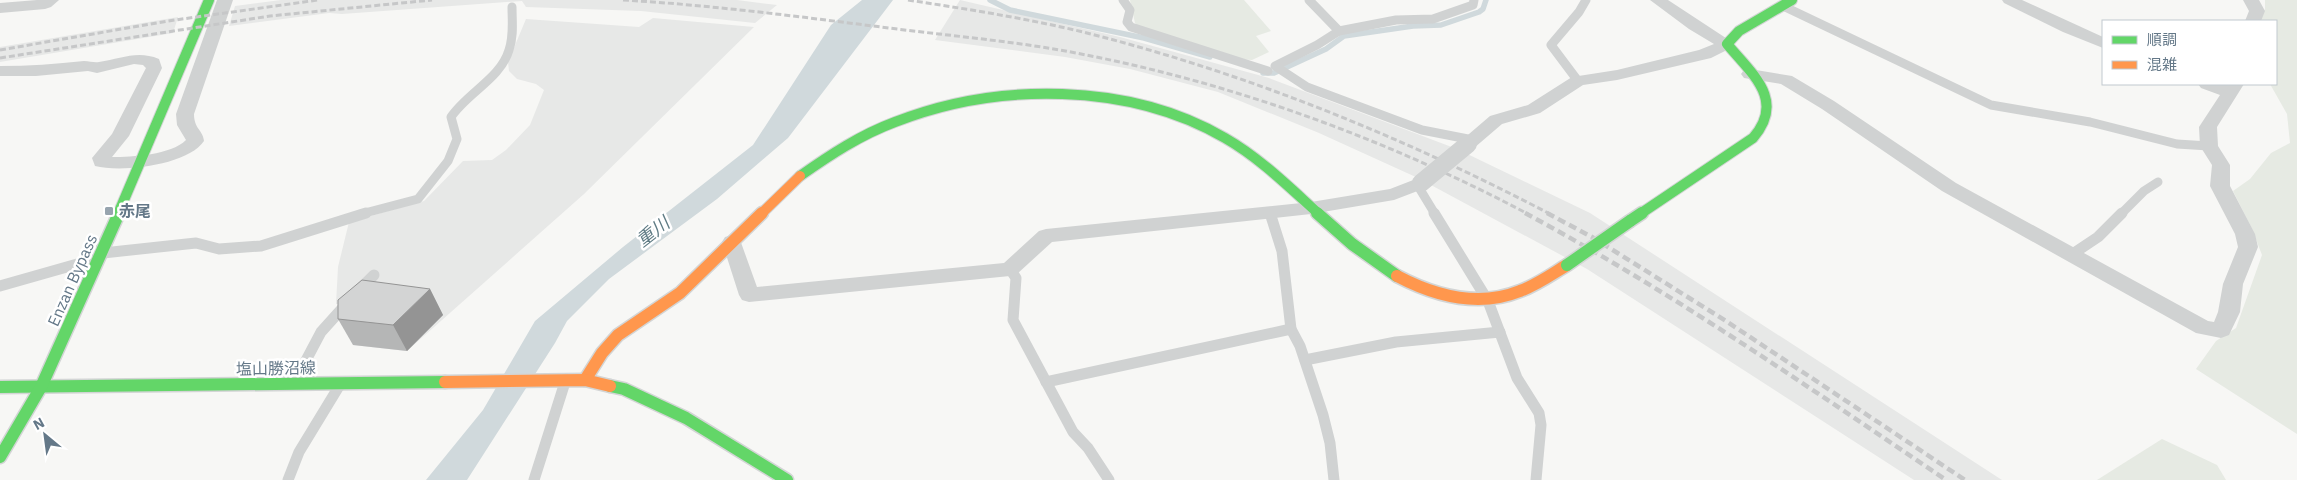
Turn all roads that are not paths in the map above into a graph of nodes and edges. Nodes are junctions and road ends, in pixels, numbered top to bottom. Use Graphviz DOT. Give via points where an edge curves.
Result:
graph roads {
  1 [pos="51,0"];
  2 [pos="209,0"];
  3 [pos="225,0"];
  4 [pos="1123,0"];
  5 [pos="1309,0"];
  6 [pos="1474,0"];
  7 [pos="1586,0"];
  8 [pos="1658,0"];
  9 [pos="2010,0"];
  10 [pos="2251,0"];
  11 [pos="1788,3"];
  12 [pos="512,7"];
  13 [pos="0,8"];
  14 [pos="2254,20"];
  15 [pos="1339,30"];
  16 [pos="2102,43"];
  17 [pos="1727,44"];
  18 [pos="0,71"];
  19 [pos="1268,71"];
  20 [pos="1750,74"];
  21 [pos="1578,82"];
  22 [pos="2214,85"];
  23 [pos="2233,88"];
  24 [pos="1470,142"];
  25 [pos="2209,146"];
  26 [pos="142,160"];
  27 [pos="2158,182"];
  28 [pos="1420,184"];
  29 [pos="1311,208"];
  30 [pos="1270,213"];
  31 [pos="732,242"];
  32 [pos="2071,255"];
  33 [pos="101,256"];
  34 [pos="1010,269"];
  35 [pos="374,275"];
  36 [pos="0,286"];
  37 [pos="1488,301"];
  38 [pos="1291,329"];
  39 [pos="1500,332"];
  40 [pos="1304,360"];
  41 [pos="566,379"];
  42 [pos="585,380"];
  43 [pos="1046,382"];
  44 [pos="344,383"];
  45 [pos="293,384"];
  46 [pos="0,387"];
  47 [pos="41,387"];
  48 [pos="0,457"];
  49 [pos="288,480"];
  50 [pos="534,480"];
  51 [pos="787,480"];
  52 [pos="1109,480"];
  53 [pos="1334,480"];
  54 [pos="1536,480"];
  1 -- 13 [label="street" via="45,4"];
  2 -- 26 [label="main road, Enzan Bypass"];
  3 -- 26 [label="street" via="185,114 186,125 194,135 194,144 177,153"];
  4 -- 19 [label="lane" via="1130,10 1127,22 1131,27"];
  5 -- 15 [label="lane"];
  6 -- 15 [label="lane" via="1473,5 1433,19 1396,20"];
  7 -- 21 [label="lane" via="1551,45"];
  8 -- 17 [label="street"];
  9 -- 16 [label="street"];
  10 -- 14 [label="street" via="2258,11"];
  11 -- 17 [label="main road" via="1739,31"];
  11 -- 25 [label="lane" via="1991,105 2090,122 2176,144"];
  12 -- 33 [label="lane" via="508,54 496,70 456,106 451,117 457,139 448,161 418,200 336,221 261,246 219,249 196,243"];
  15 -- 24 [label="lane" via="1317,46 1275,66 1307,87 1422,130"];
  17 -- 20 [label="main road"];
  17 -- 21 [label="street" via="1705,54"];
  18 -- 26 [label="street" via="97,68 134,59 153,63 154,68 120,136 101,158 108,164"];
  20 -- 32 [label="street" via="1786,80 1949,188"];
  20 -- 37 [label="main road, bridge" via="1764,89 1767,104 1766,121 1753,138 1547,280"];
  21 -- 24 [label="street" via="1534,109 1496,120"];
  22 -- 23 [label="street"];
  23 -- 25 [label="street" via="2208,127"];
  24 -- 28 [label="street, bridge"];
  25 -- 32 [label="street" via="2220,165 2220,186 2245,234 2248,247 2233,284 2229,312 2221,330 2204,328"];
  26 -- 33 [label="main road, Enzan Bypass"];
  27 -- 32 [label="lane" via="2098,237"];
  28 -- 29 [label="street" via="1394,194"];
  28 -- 37 [label="lane"];
  29 -- 30 [label="street"];
  29 -- 31 [label="main road" via="1256,158 1224,136 1194,122 1132,102 1041,94 958,103 921,113 862,137 814,165"];
  29 -- 37 [label="main road" via="1367,257 1410,286 1452,299"];
  30 -- 34 [label="street" via="1046,236"];
  30 -- 38 [label="lane" via="1282,251"];
  31 -- 34 [label="street" via="749,295"];
  31 -- 42 [label="main road" via="675,298 624,329"];
  33 -- 36 [label="lane"];
  33 -- 47 [label="main road, Enzan Bypass"];
  34 -- 43 [label="lane" via="1016,278 1013,320"];
  35 -- 45 [label="lane" via="321,332"];
  37 -- 39 [label="lane"];
  38 -- 40 [label="lane"];
  38 -- 43 [label="lane"];
  39 -- 40 [label="lane" via="1396,342"];
  39 -- 54 [label="lane" via="1518,378 1539,413 1541,425"];
  40 -- 53 [label="lane" via="1323,415"];
  41 -- 42 [label="main road, 塩山勝沼線"];
  41 -- 44 [label="main road, 塩山勝沼線"];
  41 -- 50 [label="lane"];
  42 -- 51 [label="main road, 塩山勝沼線" via="624,389 686,418"];
  43 -- 52 [label="lane" via="1073,432"];
  44 -- 45 [label="main road, 塩山勝沼線"];
  44 -- 49 [label="lane" via="299,452"];
  45 -- 47 [label="main road, 塩山勝沼線"];
  46 -- 47 [label="main road, 塩山勝沼線"];
  47 -- 48 [label="main road, Enzan Bypass"];
}
